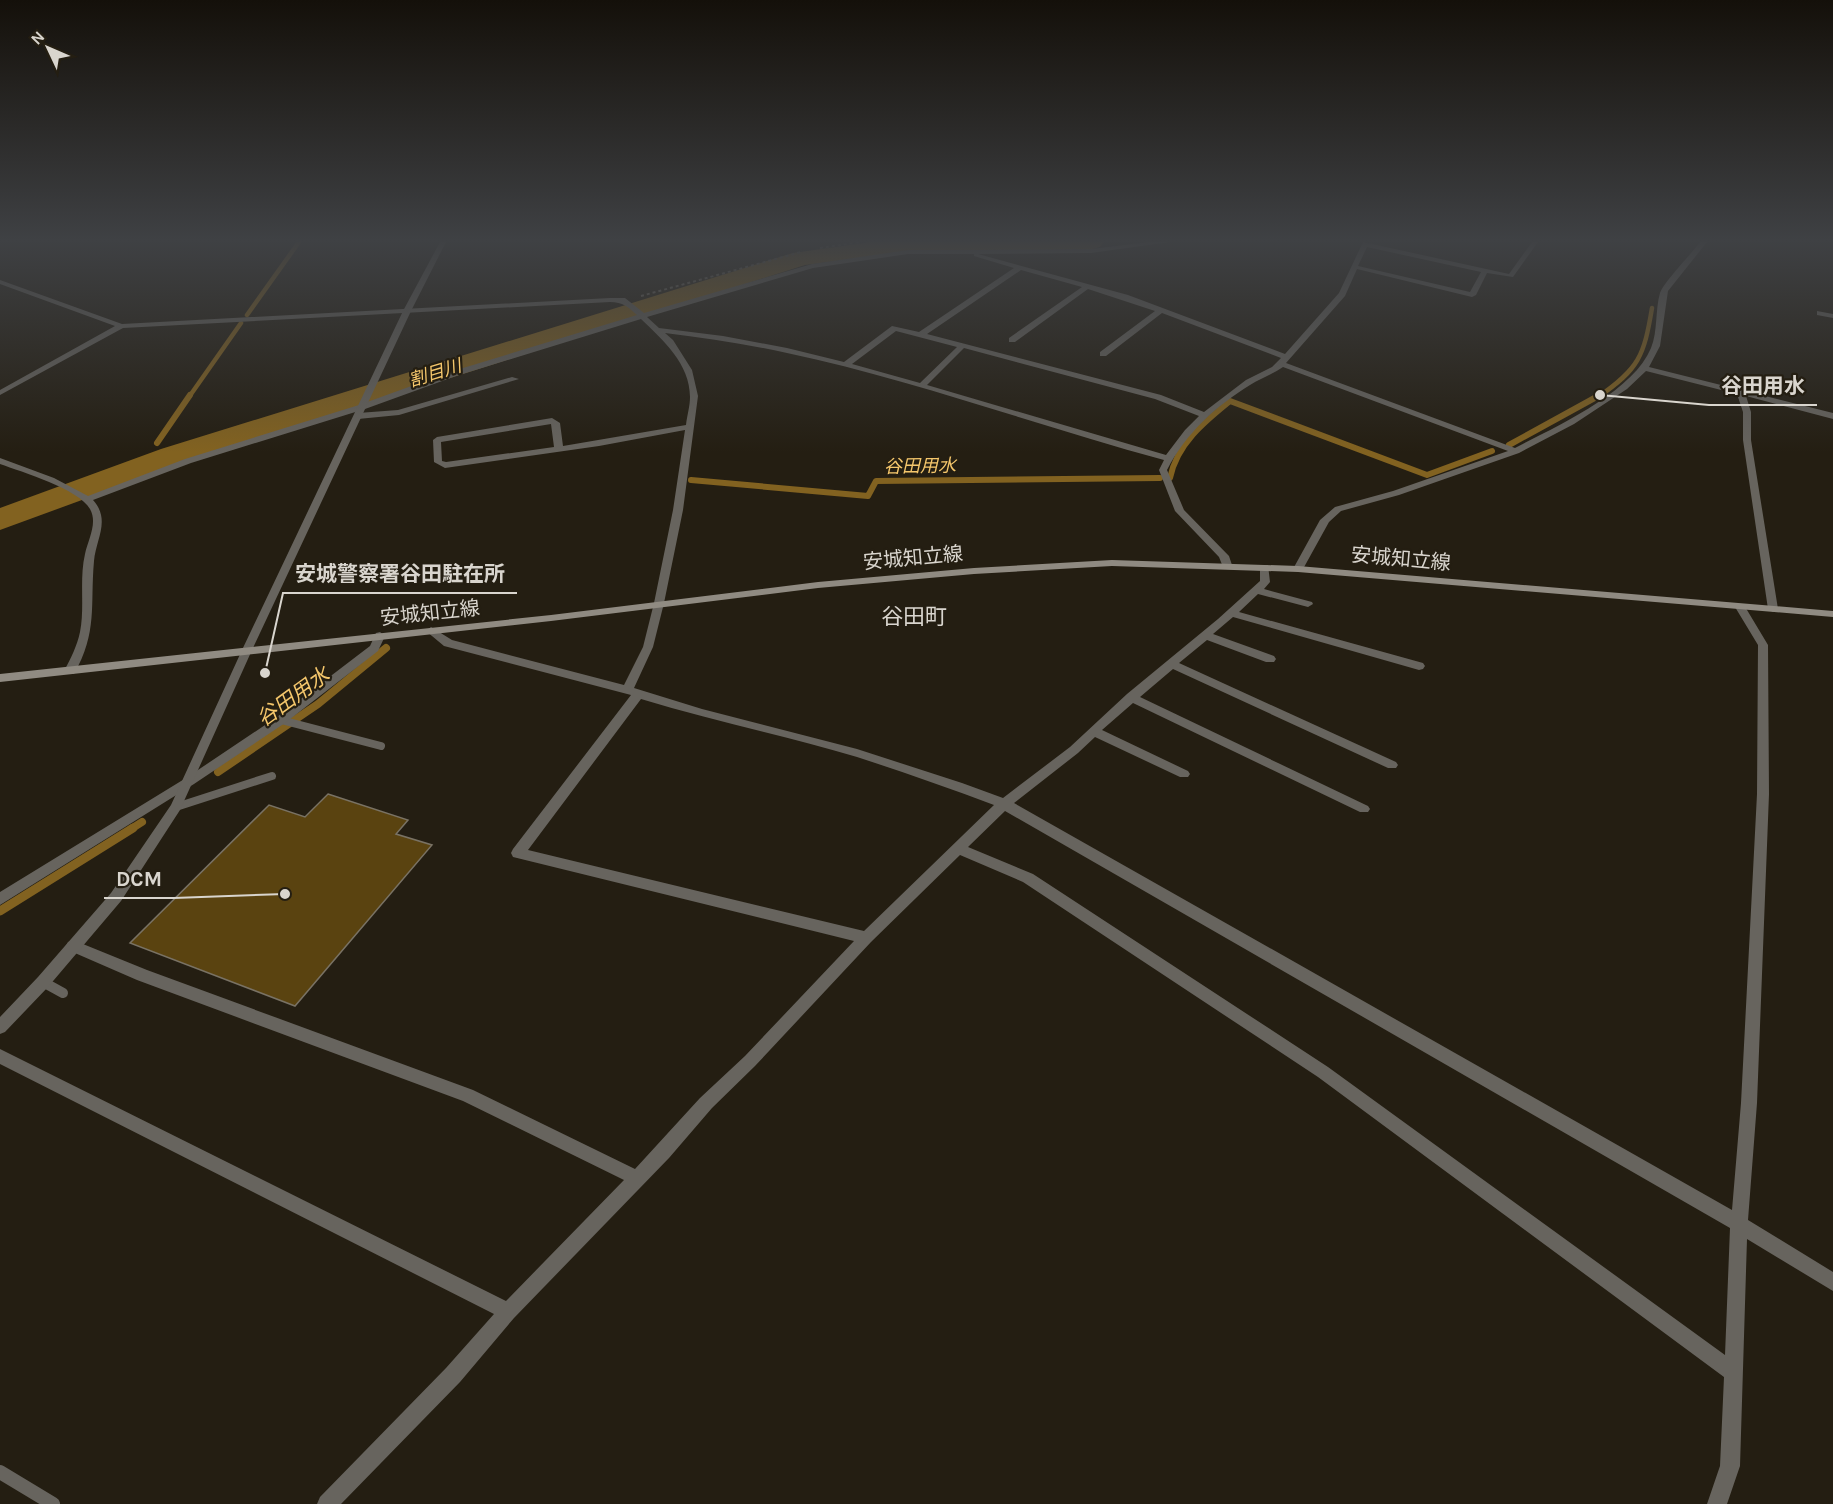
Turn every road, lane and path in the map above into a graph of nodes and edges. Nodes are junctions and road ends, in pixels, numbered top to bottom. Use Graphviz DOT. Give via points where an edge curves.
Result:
graph roads {
  1 [pos="83,312"];
  2 [pos="384,312"];
  3 [pos="406,312"];
  4 [pos="638,312"];
  5 [pos="652,312"];
  6 [pos="954,312"];
  7 [pos="1051,312"];
  8 [pos="1158,312"];
  9 [pos="1166,312"];
  10 [pos="1326,312"];
  11 [pos="1661,312"];
  12 [pos="1820,313"];
  13 [pos="642,315"];
  14 [pos="1833,316"];
  15 [pos="121,326"];
  16 [pos="657,330"];
  17 [pos="920,335"];
  18 [pos="1012,340"];
  19 [pos="962,347"];
  20 [pos="1102,354"];
  21 [pos="1285,360"];
  22 [pos="845,365"];
  23 [pos="1644,368"];
  24 [pos="515,379"];
  25 [pos="921,386"];
  26 [pos="0,393"];
  27 [pos="1741,393"];
  28 [pos="360,411"];
  29 [pos="1204,415"];
  30 [pos="1833,416"];
  31 [pos="689,427"];
  32 [pos="559,449"];
  33 [pos="1516,451"];
  34 [pos="1168,458"];
  35 [pos="0,461"];
  36 [pos="87,499"];
  37 [pos="1227,565"];
  38 [pos="1264,567"];
  39 [pos="1298,569"];
  40 [pos="1257,590"];
  41 [pos="659,603"];
  42 [pos="1308,604"];
  43 [pos="1740,607"];
  44 [pos="1773,609"];
  45 [pos="1231,613"];
  46 [pos="1833,614"];
  47 [pos="430,631"];
  48 [pos="1205,635"];
  49 [pos="380,636"];
  50 [pos="247,650"];
  51 [pos="1270,659"];
  52 [pos="1172,664"];
  53 [pos="1419,666"];
  54 [pos="70,671"];
  55 [pos="0,678"];
  56 [pos="632,692"];
  57 [pos="1131,697"];
  58 [pos="283,721"];
  59 [pos="1094,730"];
  60 [pos="381,746"];
  61 [pos="1392,765"];
  62 [pos="1184,774"];
  63 [pos="273,776"];
  64 [pos="190,781"];
  65 [pos="1004,804"];
  66 [pos="176,807"];
  67 [pos="1364,809"];
  68 [pos="959,849"];
  69 [pos="0,899"];
  70 [pos="866,938"];
  71 [pos="73,946"];
  72 [pos="43,982"];
  73 [pos="63,993"];
  74 [pos="0,1027"];
  75 [pos="0,1056"];
  76 [pos="637,1178"];
  77 [pos="1738,1224"];
  78 [pos="1833,1282"];
  79 [pos="508,1312"];
  80 [pos="1732,1371"];
  81 [pos="0,1472"];
  82 [pos="53,1504"];
  83 [pos="327,1504"];
  84 [pos="1717,1504"];
  1 -- 15 [label="street"];
  2 -- 15 [label="street"];
  3 -- 28 [label="street"];
  4 -- 13 [label="street"];
  5 -- 13 [label="street"];
  6 -- 17 [label="street"];
  7 -- 18 [label="street"];
  8 -- 20 [label="street"];
  9 -- 21 [label="street"];
  10 -- 21 [label="street"];
  11 -- 23 [label="street" via="1656,346"];
  12 -- 14 [label="street"];
  13 -- 16 [label="street"];
  13 -- 28 [label="street" via="453,374"];
  15 -- 26 [label="street"];
  16 -- 22 [label="street" via="746,341"];
  16 -- 31 [label="street" via="688,370 693,396"];
  17 -- 19 [label="street"];
  17 -- 22 [label="street" via="895,328"];
  19 -- 25 [label="street"];
  19 -- 29 [label="street" via="1158,397"];
  21 -- 29 [label="street"];
  21 -- 33 [label="street"];
  22 -- 25 [label="street"];
  23 -- 27 [label="street"];
  23 -- 33 [label="street" via="1624,387 1571,422"];
  24 -- 28 [label="street" via="399,412"];
  25 -- 34 [label="street"];
  27 -- 30 [label="street"];
  27 -- 44 [label="street" via="1747,412 1747,440"];
  28 -- 36 [label="street" via="188,461"];
  28 -- 50 [label="street"];
  29 -- 34 [label="street"];
  31 -- 32 [label="street"];
  31 -- 41 [label="street" via="678,510"];
  32 -- 32 [label="street" via="445,465 438,462 437,440 552,421 556,423"];
  33 -- 39 [label="street" via="1338,509 1325,520"];
  34 -- 37 [label="street" via="1163,471 1180,511 1224,556"];
  35 -- 36 [label="street"];
  36 -- 54 [label="street" via="99,522 89,559 89,618 81,653"];
  37 -- 38 [label="main road, 安城知立線"];
  37 -- 41 [label="main road, 安城知立線" via="1112,563 974,571"];
  38 -- 39 [label="main road, 安城知立線"];
  38 -- 40 [label="street" via="1265,582"];
  39 -- 43 [label="main road, 安城知立線"];
  40 -- 42 [label="street"];
  40 -- 45 [label="street"];
  41 -- 47 [label="main road, 安城知立線"];
  41 -- 56 [label="street"];
  43 -- 44 [label="main road, 安城知立線"];
  43 -- 77 [label="street" via="1763,645 1763,668 1761,848 1749,1104"];
  44 -- 46 [label="main road, 安城知立線"];
  45 -- 48 [label="street"];
  45 -- 53 [label="street"];
  47 -- 49 [label="main road, 安城知立線"];
  47 -- 56 [label="street" via="448,643"];
  48 -- 51 [label="street"];
  48 -- 52 [label="street"];
  49 -- 50 [label="main road, 安城知立線"];
  49 -- 58 [label="street" via="374,648"];
  50 -- 54 [label="main road, 安城知立線"];
  50 -- 64 [label="street"];
  52 -- 57 [label="street"];
  52 -- 61 [label="street"];
  54 -- 55 [label="main road, 安城知立線"];
  56 -- 65 [label="street" via="857,753"];
  56 -- 70 [label="street" via="518,853"];
  57 -- 59 [label="street"];
  57 -- 67 [label="street"];
  58 -- 60 [label="lane"];
  58 -- 64 [label="street"];
  59 -- 62 [label="street"];
  59 -- 65 [label="street"];
  63 -- 66 [label="lane"];
  64 -- 66 [label="street"];
  64 -- 69 [label="street"];
  65 -- 68 [label="street"];
  65 -- 77 [label="street"];
  66 -- 71 [label="street" via="116,897"];
  68 -- 70 [label="street"];
  68 -- 80 [label="street" via="1028,878 1323,1072"];
  70 -- 76 [label="street"];
  71 -- 72 [label="street"];
  71 -- 76 [label="street" via="467,1095"];
  72 -- 73 [label="lane"];
  72 -- 74 [label="street"];
  75 -- 79 [label="street"];
  76 -- 79 [label="street"];
  77 -- 78 [label="street"];
  77 -- 80 [label="street"];
  79 -- 83 [label="street" via="453,1375"];
  80 -- 84 [label="street" via="1730,1466"];
  81 -- 82 [label="lane"];
}
